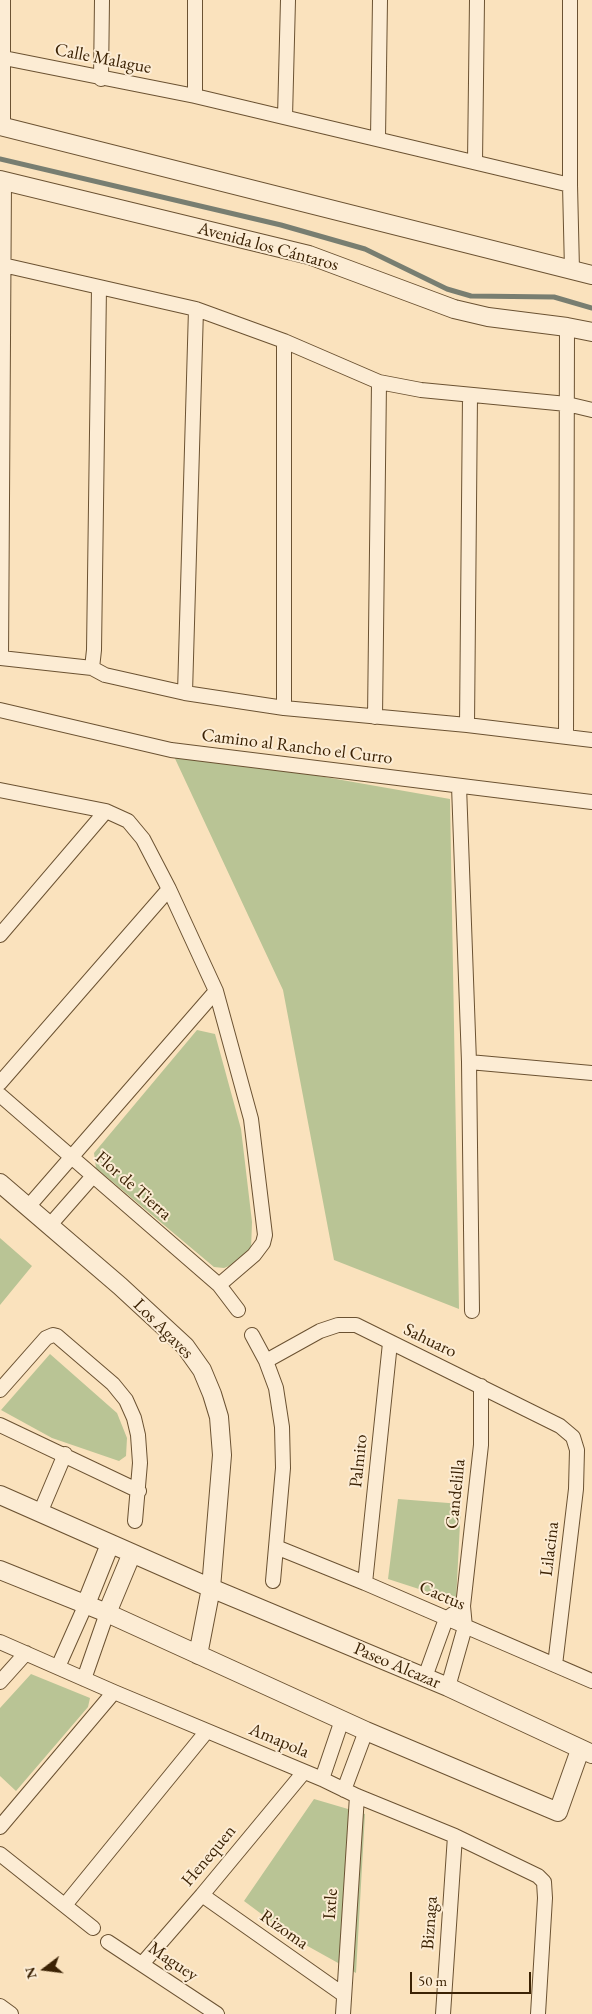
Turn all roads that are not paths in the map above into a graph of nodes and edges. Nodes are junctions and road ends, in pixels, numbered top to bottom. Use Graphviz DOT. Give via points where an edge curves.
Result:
graph roads {
  1 [pos="3,0"];
  2 [pos="102,0"];
  3 [pos="195,0"];
  4 [pos="288,0"];
  5 [pos="380,0"];
  6 [pos="476,0"];
  7 [pos="570,0"];
  8 [pos="4,58"];
  9 [pos="101,78"];
  10 [pos="195,96"];
  11 [pos="285,117"];
  12 [pos="1,127"];
  13 [pos="378,138"];
  14 [pos="475,162"];
  15 [pos="2,180"];
  16 [pos="570,185"];
  17 [pos="3,265"];
  18 [pos="572,270"];
  19 [pos="592,275"];
  20 [pos="99,287"];
  21 [pos="196,309"];
  22 [pos="567,326"];
  23 [pos="592,332"];
  24 [pos="284,341"];
  25 [pos="379,382"];
  26 [pos="470,396"];
  27 [pos="567,404"];
  28 [pos="592,410"];
  29 [pos="92,668"];
  30 [pos="186,693"];
  31 [pos="284,708"];
  32 [pos="0,710"];
  33 [pos="375,717"];
  34 [pos="468,725"];
  35 [pos="566,737"];
  36 [pos="592,740"];
  37 [pos="459,786"];
  38 [pos="0,790"];
  39 [pos="592,802"];
  40 [pos="106,811"];
  41 [pos="170,889"];
  42 [pos="0,935"];
  43 [pos="216,991"];
  44 [pos="469,1062"];
  45 [pos="592,1073"];
  46 [pos="0,1083"];
  47 [pos="0,1095"];
  48 [pos="70,1157"];
  49 [pos="93,1176"];
  50 [pos="0,1183"];
  51 [pos="28,1206"];
  52 [pos="50,1225"];
  53 [pos="219,1285"];
  54 [pos="238,1310"];
  55 [pos="472,1311"];
  56 [pos="252,1335"];
  57 [pos="390,1342"];
  58 [pos="266,1360"];
  59 [pos="481,1386"];
  60 [pos="0,1390"];
  61 [pos="0,1425"];
  62 [pos="573,1437"];
  63 [pos="65,1454"];
  64 [pos="139,1491"];
  65 [pos="0,1495"];
  66 [pos="40,1513"];
  67 [pos="135,1521"];
  68 [pos="110,1544"];
  69 [pos="276,1547"];
  70 [pos="132,1553"];
  71 [pos="0,1570"];
  72 [pos="273,1581"];
  73 [pos="365,1583"];
  74 [pos="211,1588"];
  75 [pos="86,1604"];
  76 [pos="463,1606"];
  77 [pos="107,1613"];
  78 [pos="446,1619"];
  79 [pos="466,1627"];
  80 [pos="0,1642"];
  81 [pos="26,1653"];
  82 [pos="198,1655"];
  83 [pos="556,1665"];
  84 [pos="58,1667"];
  85 [pos="424,1677"];
  86 [pos="84,1679"];
  87 [pos="592,1681"];
  88 [pos="0,1682"];
  89 [pos="448,1687"];
  90 [pos="114,1692"];
  91 [pos="342,1720"];
  92 [pos="207,1731"];
  93 [pos="366,1731"];
  94 [pos="586,1752"];
  95 [pos="304,1772"];
  96 [pos="322,1779"];
  97 [pos="344,1790"];
  98 [pos="357,1796"];
  99 [pos="0,1827"];
  100 [pos="455,1836"];
  101 [pos="0,1854"];
  102 [pos="202,1895"];
  103 [pos="65,1905"];
  104 [pos="93,1928"];
  105 [pos="108,1942"];
  106 [pos="142,1964"];
  107 [pos="344,1995"];
  108 [pos="0,2006"];
  109 [pos="10,2014"];
  110 [pos="217,2014"];
  111 [pos="343,2014"];
  112 [pos="443,2014"];
  113 [pos="538,2014"];
  1 -- 8 [label="street"];
  2 -- 9 [label="street"];
  3 -- 10 [label="street"];
  4 -- 11 [label="street"];
  5 -- 13 [label="street"];
  6 -- 14 [label="street"];
  7 -- 16 [label="street"];
  8 -- 9 [label="street, Calle Malague"];
  8 -- 12 [label="street"];
  9 -- 10 [label="street, Calle Malague"];
  10 -- 11 [label="street, Calle Malague"];
  11 -- 13 [label="street, Calle Malague"];
  12 -- 18 [label="street"];
  13 -- 14 [label="street, Calle Malague"];
  14 -- 16 [label="street, Calle Malague"];
  15 -- 17 [label="street"];
  15 -- 22 [label="street, Avenida los Cántaros" via="309,255 454,309 488,317"];
  16 -- 18 [label="street"];
  17 -- 20 [label="street"];
  17 -- 29 [label="street" via="1,658"];
  18 -- 19 [label="street"];
  20 -- 21 [label="street"];
  20 -- 29 [label="street"];
  21 -- 24 [label="street"];
  21 -- 30 [label="street"];
  22 -- 23 [label="street, Avenida los Cántaros"];
  22 -- 27 [label="street"];
  24 -- 25 [label="street"];
  24 -- 31 [label="street"];
  25 -- 26 [label="street"];
  25 -- 33 [label="street"];
  26 -- 27 [label="street"];
  26 -- 34 [label="street"];
  27 -- 28 [label="street"];
  27 -- 35 [label="street"];
  29 -- 30 [label="street" via="105,675"];
  30 -- 31 [label="street"];
  31 -- 33 [label="street"];
  32 -- 37 [label="street, Camino al Rancho el Curro" via="170,750"];
  33 -- 34 [label="street"];
  34 -- 35 [label="street"];
  35 -- 36 [label="street"];
  37 -- 39 [label="street, Camino al Rancho el Curro"];
  37 -- 44 [label="street"];
  38 -- 40 [label="street"];
  40 -- 41 [label="street" via="128,821 143,839"];
  40 -- 42 [label="street"];
  41 -- 43 [label="street"];
  41 -- 46 [label="street"];
  43 -- 48 [label="street"];
  43 -- 53 [label="street" via="251,1119 265,1235 254,1255"];
  44 -- 45 [label="street"];
  44 -- 55 [label="street"];
  47 -- 48 [label="street, Flor de Tierra"];
  48 -- 49 [label="street, Flor de Tierra"];
  48 -- 51 [label="street"];
  49 -- 52 [label="street"];
  49 -- 53 [label="street, Flor de Tierra"];
  50 -- 51 [label="street, Los Agaves"];
  51 -- 52 [label="street, Los Agaves"];
  52 -- 74 [label="street, Los Agaves" via="185,1346 206,1378 219,1417 222,1455"];
  53 -- 54 [label="street, Flor de Tierra"];
  56 -- 58 [label="street"];
  57 -- 58 [label="street, Sahuaro" via="356,1325 338,1325"];
  57 -- 59 [label="street, Sahuaro"];
  57 -- 73 [label="street, Palmito"];
  58 -- 69 [label="street" via="276,1388 282,1427 283,1468"];
  59 -- 62 [label="street, Sahuaro" via="560,1426"];
  59 -- 76 [label="street, Candelilla" via="480,1445"];
  60 -- 64 [label="street" via="46,1338 57,1336 113,1384 126,1400 138,1435"];
  61 -- 63 [label="street"];
  62 -- 83 [label="street, Lilacina" via="577,1450 576,1489"];
  63 -- 64 [label="street"];
  63 -- 66 [label="street"];
  64 -- 67 [label="street"];
  65 -- 66 [label="street, Paseo Alcazar"];
  66 -- 68 [label="street, Paseo Alcazar"];
  68 -- 70 [label="street, Paseo Alcazar"];
  68 -- 75 [label="street"];
  69 -- 72 [label="street"];
  69 -- 73 [label="street, Cactus"];
  70 -- 74 [label="street, Paseo Alcazar"];
  70 -- 77 [label="street"];
  71 -- 75 [label="street"];
  73 -- 78 [label="street, Cactus"];
  74 -- 82 [label="street, Los Agaves"];
  74 -- 85 [label="street, Paseo Alcazar"];
  75 -- 77 [label="street"];
  75 -- 84 [label="street"];
  76 -- 78 [label="street"];
  76 -- 79 [label="street, Candelilla"];
  77 -- 82 [label="street"];
  77 -- 86 [label="street"];
  78 -- 79 [label="street, Cactus"];
  78 -- 85 [label="street"];
  79 -- 83 [label="street, Cactus"];
  79 -- 89 [label="street"];
  80 -- 81 [label="street, Amapola"];
  81 -- 84 [label="street, Amapola"];
  81 -- 88 [label="street"];
  82 -- 91 [label="street"];
  83 -- 87 [label="street, Cactus"];
  84 -- 86 [label="street, Amapola"];
  85 -- 89 [label="street, Paseo Alcazar"];
  86 -- 90 [label="street, Amapola"];
  89 -- 94 [label="street, Paseo Alcazar"];
  90 -- 92 [label="street, Amapola"];
  90 -- 99 [label="street"];
  91 -- 93 [label="street"];
  91 -- 96 [label="street"];
  92 -- 95 [label="street, Amapola"];
  92 -- 103 [label="street"];
  93 -- 94 [label="street" via="558,1812"];
  93 -- 97 [label="street"];
  95 -- 96 [label="street, Amapola"];
  95 -- 102 [label="street, Henequen"];
  96 -- 97 [label="street, Amapola"];
  97 -- 98 [label="street, Amapola"];
  98 -- 100 [label="street, Amapola"];
  98 -- 107 [label="street, Ixtle"];
  100 -- 112 [label="street, Biznaga"];
  100 -- 113 [label="street, Amapola" via="542,1879 546,1898"];
  101 -- 103 [label="street"];
  102 -- 106 [label="street, Henequen"];
  102 -- 107 [label="street, Rizoma"];
  103 -- 104 [label="street"];
  105 -- 106 [label="street, Maguey"];
  106 -- 110 [label="street, Maguey"];
  107 -- 111 [label="street, Ixtle"];
  108 -- 109 [label="street"];
}
